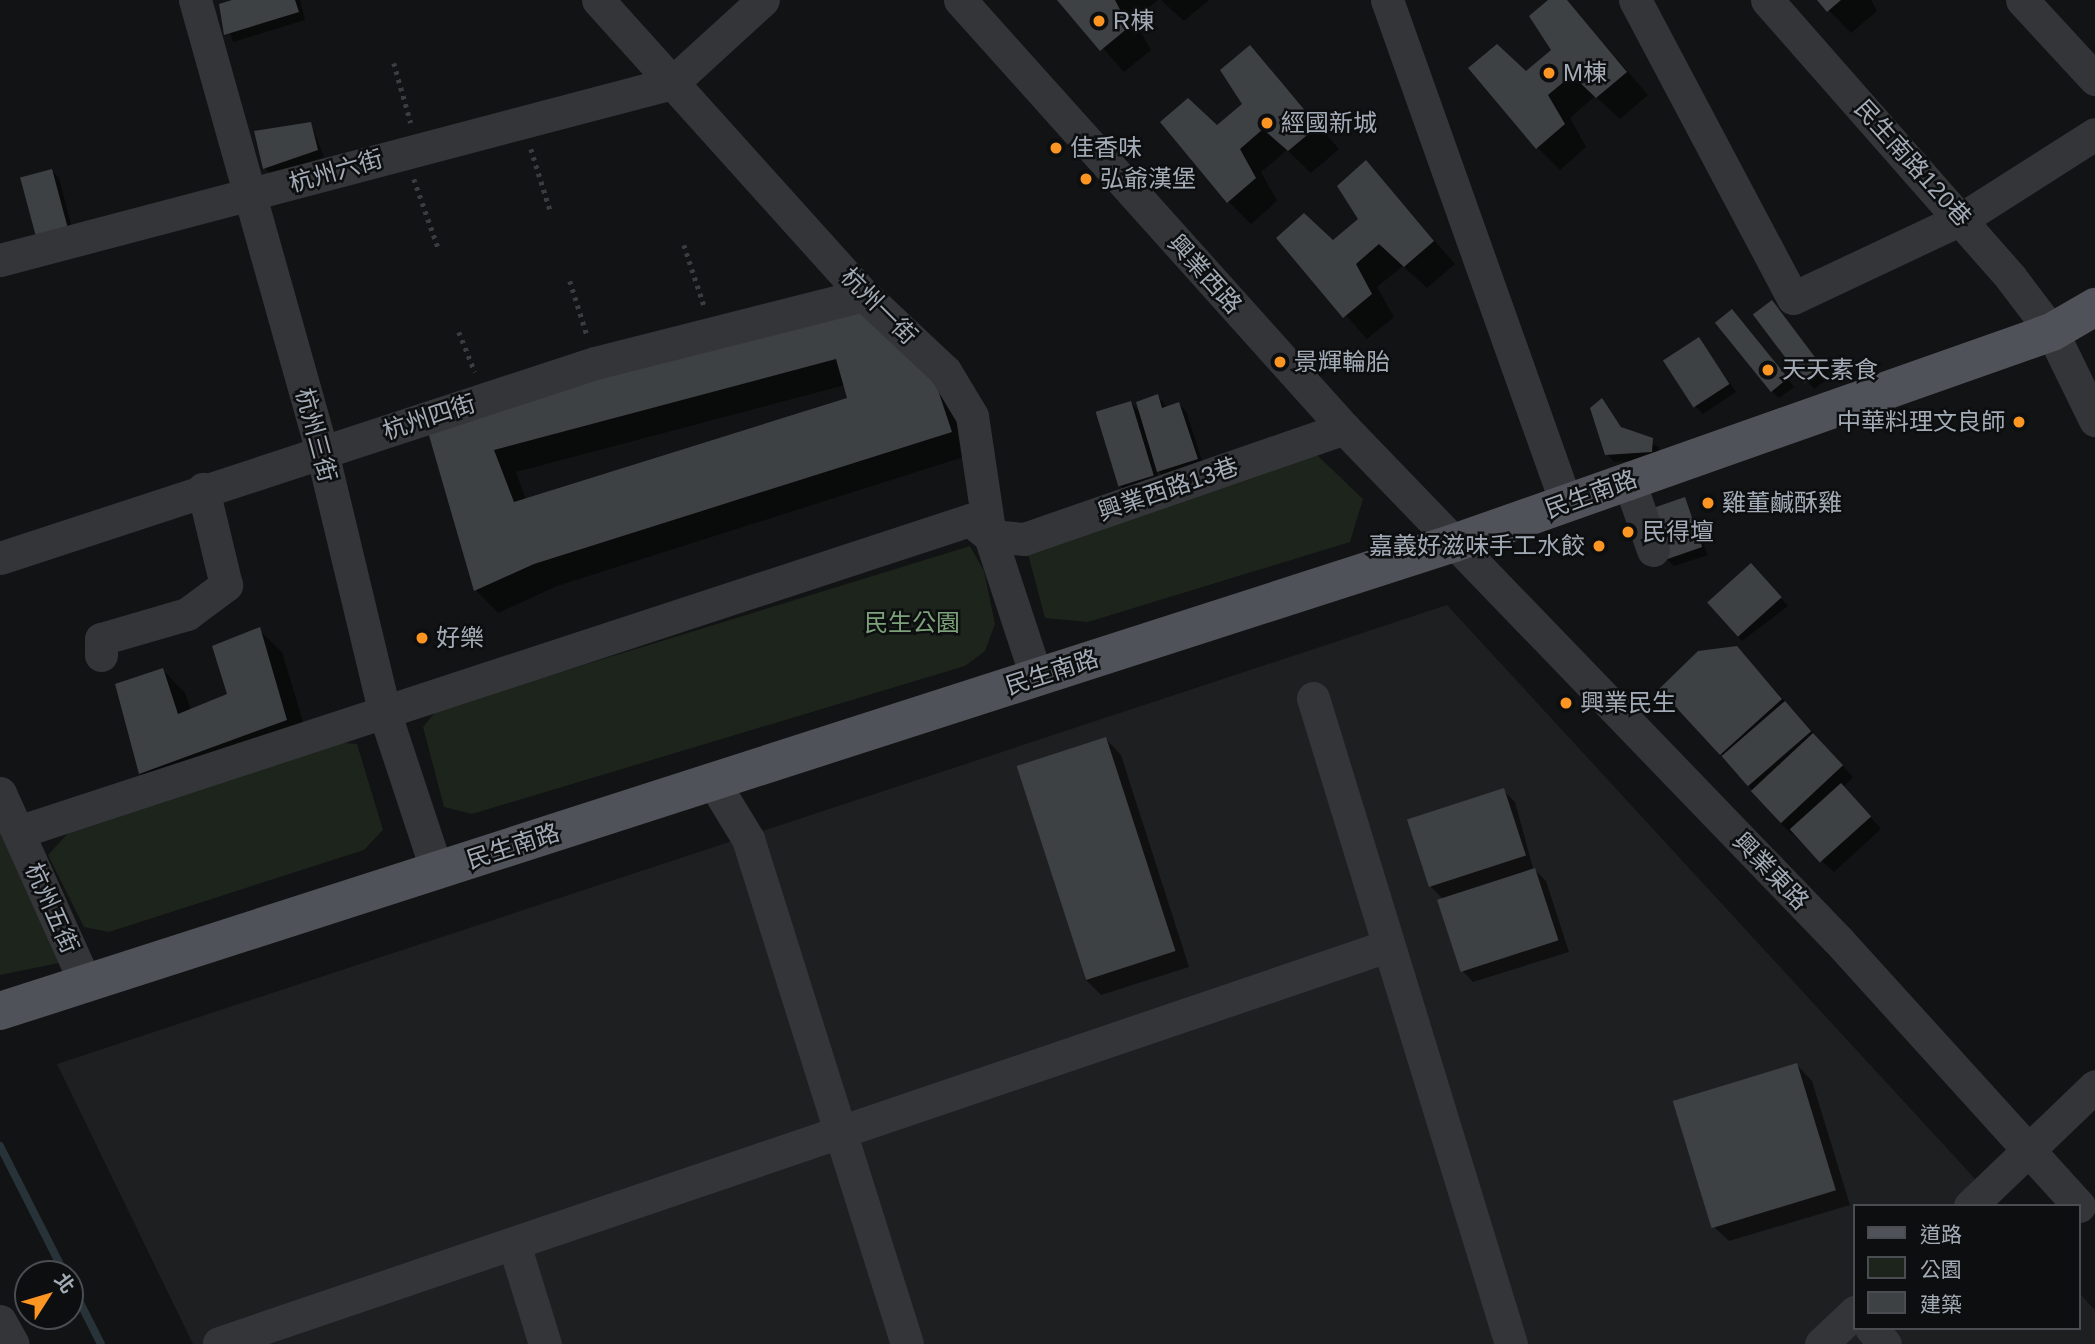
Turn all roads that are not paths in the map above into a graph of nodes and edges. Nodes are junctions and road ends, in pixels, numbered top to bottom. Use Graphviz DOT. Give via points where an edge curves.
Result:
graph roads {
  1 [pos="195,0"];
  2 [pos="598,0"];
  3 [pos="763,0"];
  4 [pos="960,0"];
  5 [pos="1387,0"];
  6 [pos="1635,0"];
  7 [pos="1767,0"];
  8 [pos="2022,0"];
  9 [pos="2095,79"];
  10 [pos="672,83"];
  11 [pos="2095,134"];
  12 [pos="252,194"];
  13 [pos="1963,218"];
  14 [pos="0,260"];
  15 [pos="864,295"];
  16 [pos="2095,307"];
  17 [pos="2052,332"];
  18 [pos="2095,420"];
  19 [pos="1344,428"];
  20 [pos="322,452"];
  21 [pos="1629,481"];
  22 [pos="203,489"];
  23 [pos="1566,503"];
  24 [pos="990,537"];
  25 [pos="1454,543"];
  26 [pos="1654,550"];
  27 [pos="0,558"];
  28 [pos="101,655"];
  29 [pos="1036,676"];
  30 [pos="1313,698"];
  31 [pos="384,710"];
  32 [pos="714,783"];
  33 [pos="0,793"];
  34 [pos="18,832"];
  35 [pos="437,871"];
  36 [pos="1387,946"];
  37 [pos="86,985"];
  38 [pos="0,1011"];
  39 [pos="2095,1086"];
  40 [pos="844,1129"];
  41 [pos="2027,1149"];
  42 [pos="1972,1204"];
  43 [pos="2077,1204"];
  44 [pos="2081,1208"];
  45 [pos="2095,1223"];
  46 [pos="514,1244"];
  47 [pos="1854,1313"];
  48 [pos="0,1321"];
  49 [pos="1873,1330"];
  50 [pos="219,1343"];
  51 [pos="13,1344"];
  52 [pos="545,1344"];
  53 [pos="907,1344"];
  54 [pos="1511,1344"];
  55 [pos="1821,1344"];
  56 [pos="1885,1344"];
  1 -- 12 [label="street, 杭州三街"];
  2 -- 10 [label="street, 杭州一街"];
  3 -- 10 [label="street"];
  4 -- 19 [label="street, 興業西路"];
  5 -- 23 [label="street"];
  6 -- 13 [label="street" via="1793,298"];
  7 -- 13 [label="street, 民生南路120巷"];
  8 -- 9 [label="street"];
  10 -- 12 [label="street, 杭州六街" via="522,118"];
  10 -- 15 [label="street, 杭州一街"];
  11 -- 13 [label="street"];
  12 -- 14 [label="street, 杭州六街"];
  12 -- 20 [label="street, 杭州三街"];
  13 -- 17 [label="street, 民生南路120巷"];
  15 -- 20 [label="street, 杭州四街" via="712,328"];
  15 -- 24 [label="street, 杭州一街" via="946,371 972,416"];
  16 -- 17 [label="main road, 民生南路"];
  17 -- 18 [label="street, 民生南路120巷"];
  17 -- 21 [label="main road, 民生南路"];
  19 -- 24 [label="street, 興業西路13巷" via="1024,539"];
  19 -- 25 [label="street, 興業西路"];
  20 -- 22 [label="street, 杭州四街"];
  20 -- 31 [label="street, 杭州三街"];
  21 -- 23 [label="main road, 民生南路"];
  21 -- 26 [label="street"];
  22 -- 27 [label="street, 杭州四街"];
  22 -- 28 [label="street" via="226,585 187,614 101,639"];
  23 -- 25 [label="main road, 民生南路"];
  24 -- 29 [label="street, 杭州一街"];
  24 -- 31 [label="street" via="970,520"];
  25 -- 29 [label="main road, 民生南路"];
  25 -- 41 [label="street, 興業東路" via="1838,940"];
  29 -- 32 [label="main road, 民生南路"];
  30 -- 36 [label="street"];
  31 -- 34 [label="street"];
  31 -- 35 [label="street, 杭州三街"];
  32 -- 35 [label="main road, 民生南路"];
  32 -- 40 [label="street" via="748,839"];
  33 -- 34 [label="street, 杭州五街"];
  34 -- 37 [label="street, 杭州五街"];
  35 -- 37 [label="main road, 民生南路"];
  36 -- 40 [label="street"];
  36 -- 54 [label="street"];
  37 -- 38 [label="main road, 民生南路"];
  39 -- 41 [label="street"];
  40 -- 46 [label="street"];
  40 -- 53 [label="street"];
  41 -- 42 [label="street"];
  41 -- 43 [label="street, 興業東路"];
  44 -- 45 [label="street, 興業東路"];
  46 -- 50 [label="street"];
  46 -- 52 [label="street"];
  47 -- 55 [label="street"];
  48 -- 51 [label="street"];
  49 -- 56 [label="street"];
}
